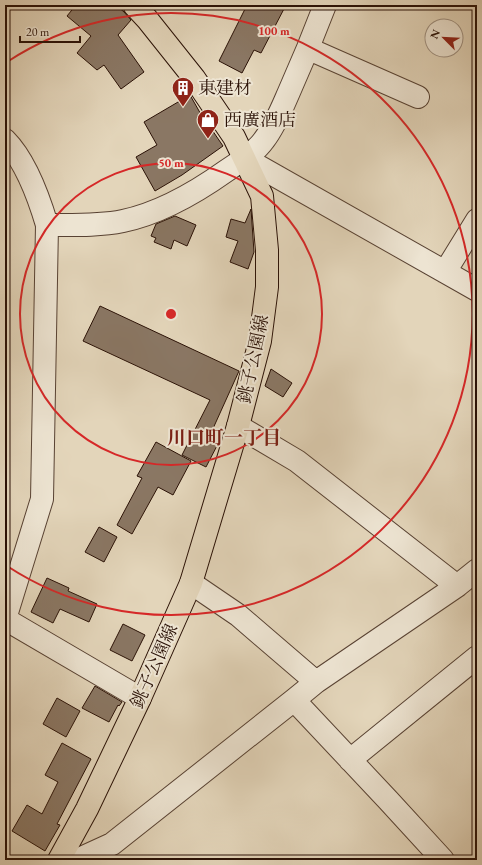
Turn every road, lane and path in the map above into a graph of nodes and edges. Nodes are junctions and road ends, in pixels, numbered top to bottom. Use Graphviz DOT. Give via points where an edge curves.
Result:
graph roads {
  1 [pos="134,5"];
  2 [pos="325,5"];
  3 [pos="308,49"];
  4 [pos="418,97"];
  5 [pos="5,140"];
  6 [pos="244,158"];
  7 [pos="477,220"];
  8 [pos="48,225"];
  9 [pos="445,272"];
  10 [pos="477,290"];
  11 [pos="238,426"];
  12 [pos="477,570"];
  13 [pos="191,584"];
  14 [pos="457,586"];
  15 [pos="5,619"];
  16 [pos="477,657"];
  17 [pos="316,682"];
  18 [pos="140,698"];
  19 [pos="294,700"];
  20 [pos="350,760"];
  21 [pos="59,860"];
  22 [pos="78,860"];
  23 [pos="443,860"];
  1 -- 6 [label="main road, 銚子公園線" via="194,78 234,137"];
  2 -- 3 [label="street"];
  3 -- 4 [label="street"];
  3 -- 6 [label="street" via="273,128 263,142"];
  5 -- 8 [label="street" via="13,148 37,194"];
  6 -- 8 [label="street" via="216,179 172,205 146,215 86,225"];
  6 -- 9 [label="street"];
  6 -- 11 [label="main road, 銚子公園線" via="262,196 267,250 267,287 260,341"];
  7 -- 9 [label="street"];
  8 -- 15 [label="street" via="42,499"];
  9 -- 10 [label="street"];
  11 -- 13 [label="main road, 銚子公園線"];
  11 -- 14 [label="street" via="297,462"];
  12 -- 14 [label="street"];
  13 -- 17 [label="street" via="238,615"];
  13 -- 18 [label="main road, 銚子公園線"];
  14 -- 17 [label="street"];
  15 -- 18 [label="street"];
  16 -- 20 [label="street"];
  17 -- 19 [label="street"];
  18 -- 21 [label="main road, 銚子公園線" via="87,810"];
  19 -- 20 [label="street"];
  19 -- 22 [label="street" via="112,844"];
  20 -- 23 [label="street"];
}
